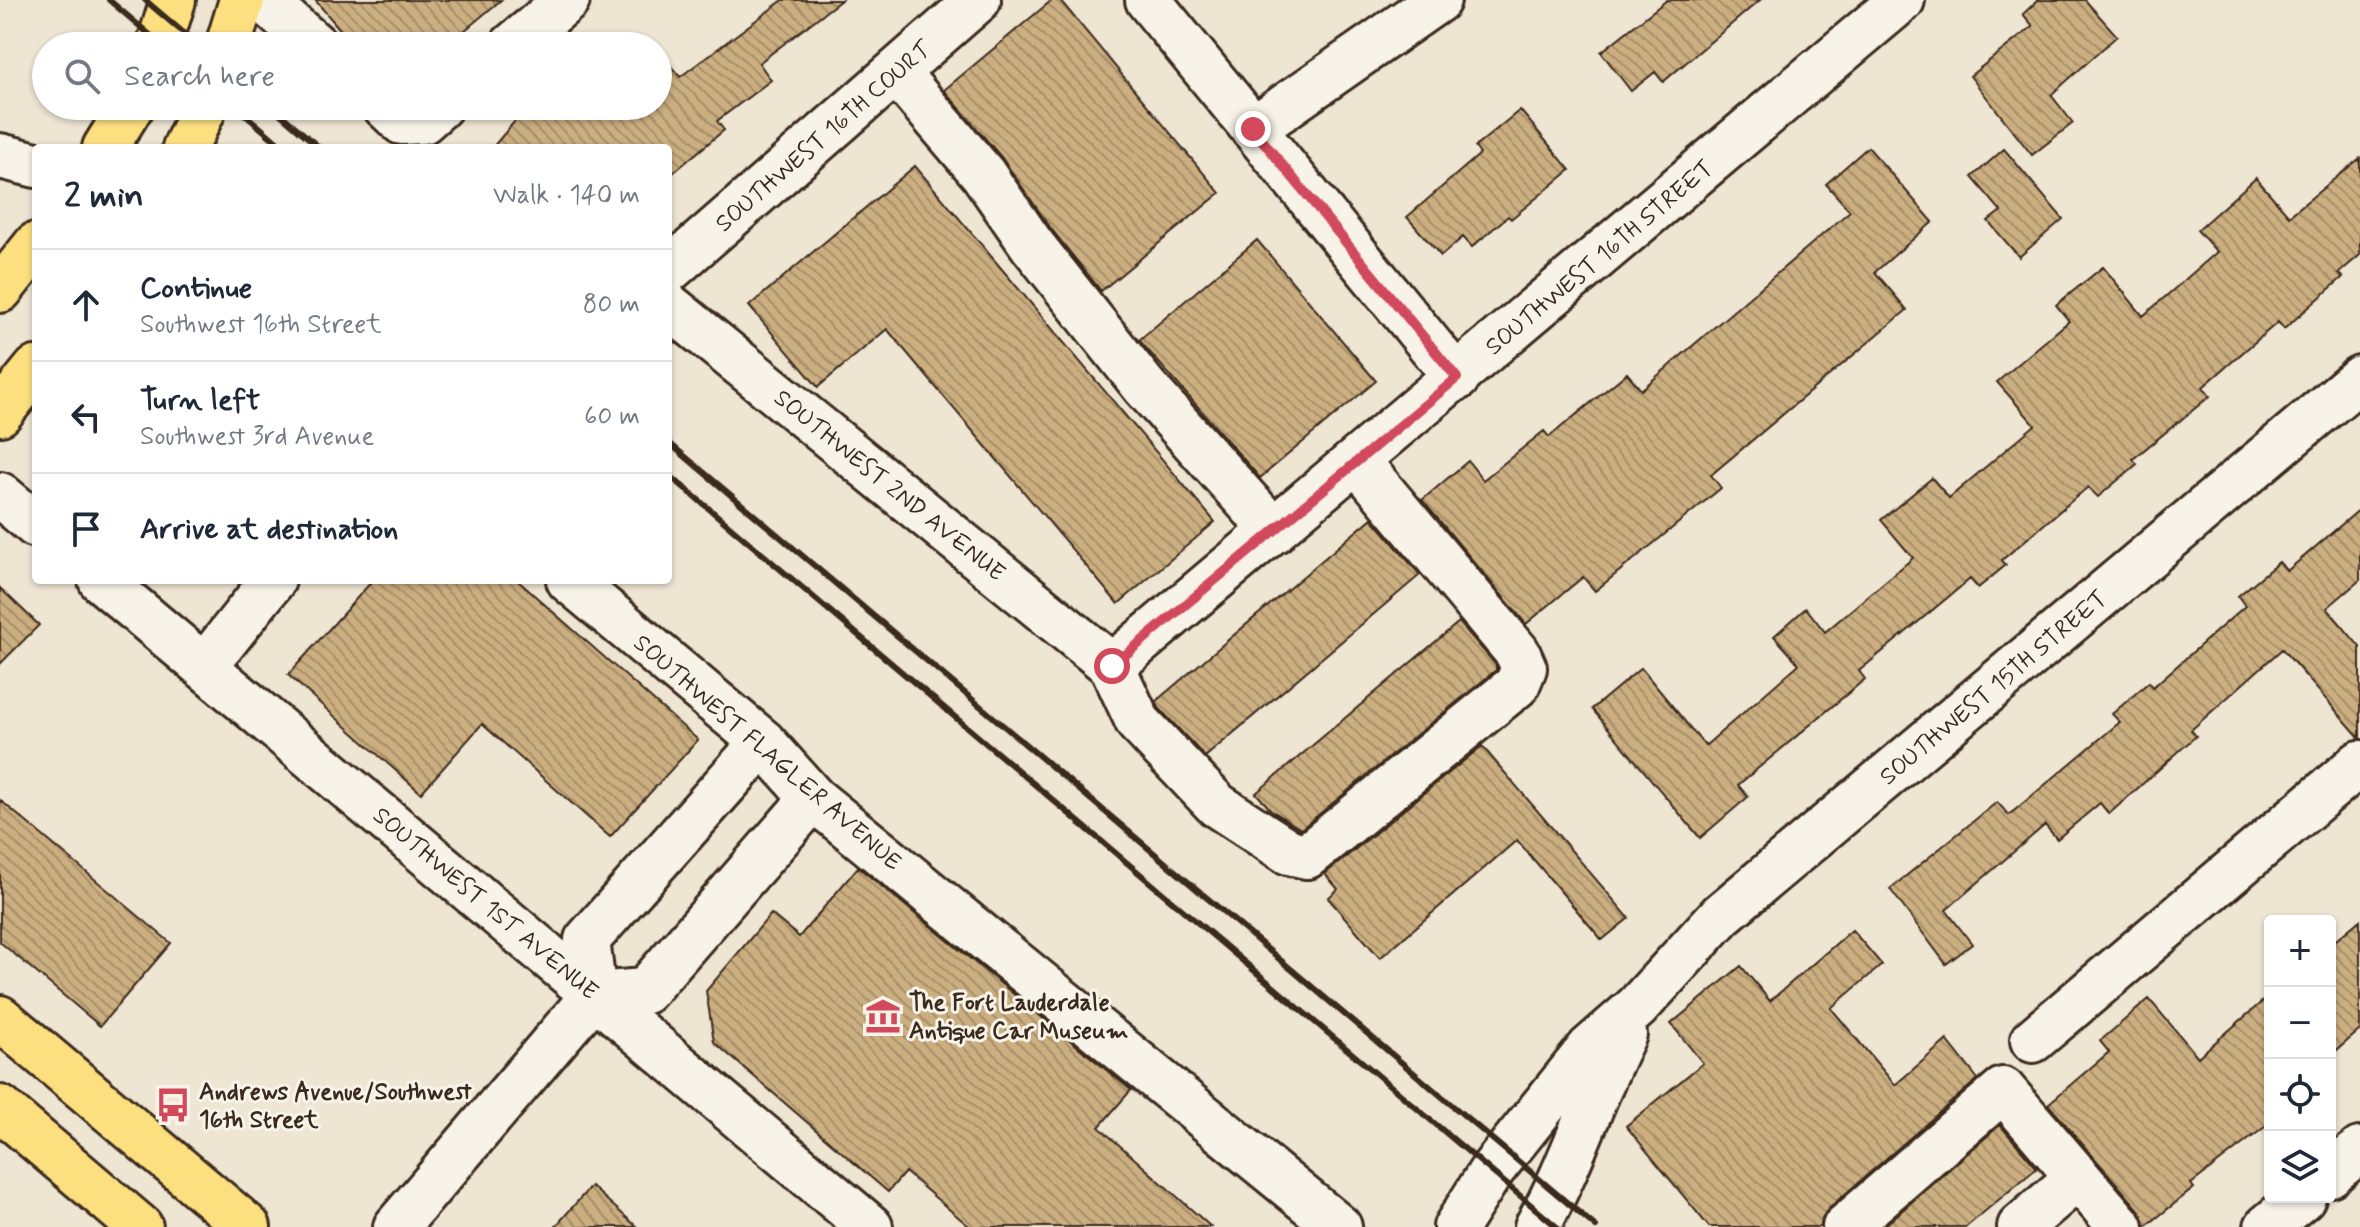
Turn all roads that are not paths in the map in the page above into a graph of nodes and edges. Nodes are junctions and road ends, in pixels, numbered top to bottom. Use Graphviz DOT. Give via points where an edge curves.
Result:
graph roads {
  1 [pos="173,0"];
  2 [pos="242,0"];
  3 [pos="263,0"];
  4 [pos="567,0"];
  5 [pos="978,0"];
  6 [pos="1148,0"];
  7 [pos="1438,0"];
  8 [pos="1902,0"];
  9 [pos="163,32"];
  10 [pos="232,32"];
  11 [pos="300,32"];
  12 [pos="529,32"];
  13 [pos="896,72"];
  14 [pos="122,120"];
  15 [pos="198,120"];
  16 [pos="400,120"];
  17 [pos="424,120"];
  18 [pos="1253,129"];
  19 [pos="107,144"];
  20 [pos="187,144"];
  21 [pos="0,156"];
  22 [pos="32,164"];
  23 [pos="32,250"];
  24 [pos="672,268"];
  25 [pos="0,290"];
  26 [pos="672,308"];
  27 [pos="32,374"];
  28 [pos="1457,378"];
  29 [pos="2360,378"];
  30 [pos="0,413"];
  31 [pos="1357,461"];
  32 [pos="0,495"];
  33 [pos="32,522"];
  34 [pos="1274,531"];
  35 [pos="106,584"];
  36 [pos="270,584"];
  37 [pos="574,584"];
  38 [pos="1112,666"];
  39 [pos="204,667"];
  40 [pos="763,742"];
  41 [pos="2360,763"];
  42 [pos="813,798"];
  43 [pos="594,995"];
  44 [pos="1637,1007"];
  45 [pos="0,1018"];
  46 [pos="2033,1040"];
  47 [pos="0,1108"];
  48 [pos="2360,1150"];
  49 [pos="2336,1169"];
  50 [pos="2077,1178"];
  51 [pos="2296,1203"];
  52 [pos="140,1227"];
  53 [pos="248,1227"];
  54 [pos="396,1227"];
  55 [pos="870,1227"];
  56 [pos="1339,1227"];
  57 [pos="1456,1227"];
  58 [pos="1537,1227"];
  59 [pos="1845,1227"];
  60 [pos="2020,1227"];
  61 [pos="2121,1227"];
  62 [pos="2267,1227"];
  1 -- 9 [label="main road"];
  2 -- 10 [label="main road"];
  3 -- 11 [label="street"];
  4 -- 12 [label="street"];
  5 -- 13 [label="street, SOUTHWEST 16TH COURT"];
  6 -- 18 [label="street"];
  7 -- 18 [label="street"];
  8 -- 28 [label="street, SOUTHWEST 16TH STREET"];
  13 -- 24 [label="street, SOUTHWEST 16TH COURT"];
  13 -- 34 [label="street" via="983,174 1144,386"];
  14 -- 19 [label="main road"];
  15 -- 20 [label="main road"];
  16 -- 17 [label="street"];
  18 -- 28 [label="street"];
  21 -- 22 [label="street"];
  23 -- 25 [label="main road"];
  26 -- 38 [label="street, SOUTHWEST 2ND AVENUE"];
  27 -- 30 [label="main road"];
  28 -- 31 [label="street, SOUTHWEST 16TH STREET"];
  29 -- 44 [label="street, SOUTHWEST 15TH STREET" via="1721,915"];
  31 -- 34 [label="street, SOUTHWEST 16TH STREET"];
  31 -- 38 [label="street" via="1517,652 1524,668 1517,685 1307,856 1289,852 1217,805 1138,722"];
  32 -- 33 [label="street"];
  34 -- 38 [label="street, SOUTHWEST 16TH STREET"];
  35 -- 39 [label="street, SOUTHWEST 1ST AVENUE"];
  36 -- 39 [label="street"];
  37 -- 40 [label="street, SOUTHWEST FLAGLER AVENUE"];
  39 -- 43 [label="street, SOUTHWEST 1ST AVENUE"];
  40 -- 42 [label="street, SOUTHWEST FLAGLER AVENUE"];
  40 -- 43 [label="street" via="587,940"];
  41 -- 46 [label="street"];
  42 -- 43 [label="street" via="645,991"];
  42 -- 56 [label="street, SOUTHWEST FLAGLER AVENUE"];
  43 -- 54 [label="street"];
  43 -- 55 [label="street, SOUTHWEST 1ST AVENUE"];
  44 -- 57 [label="street, SOUTHWEST 15TH STREET" via="1590,1048 1492,1170"];
  44 -- 58 [label="street, SOUTHWEST 15TH STREET"];
  45 -- 53 [label="main road"];
  47 -- 52 [label="main road"];
  48 -- 49 [label="street"];
  50 -- 59 [label="street" via="2003,1090"];
  50 -- 60 [label="street"];
  50 -- 61 [label="street"];
  51 -- 62 [label="street"];
}
